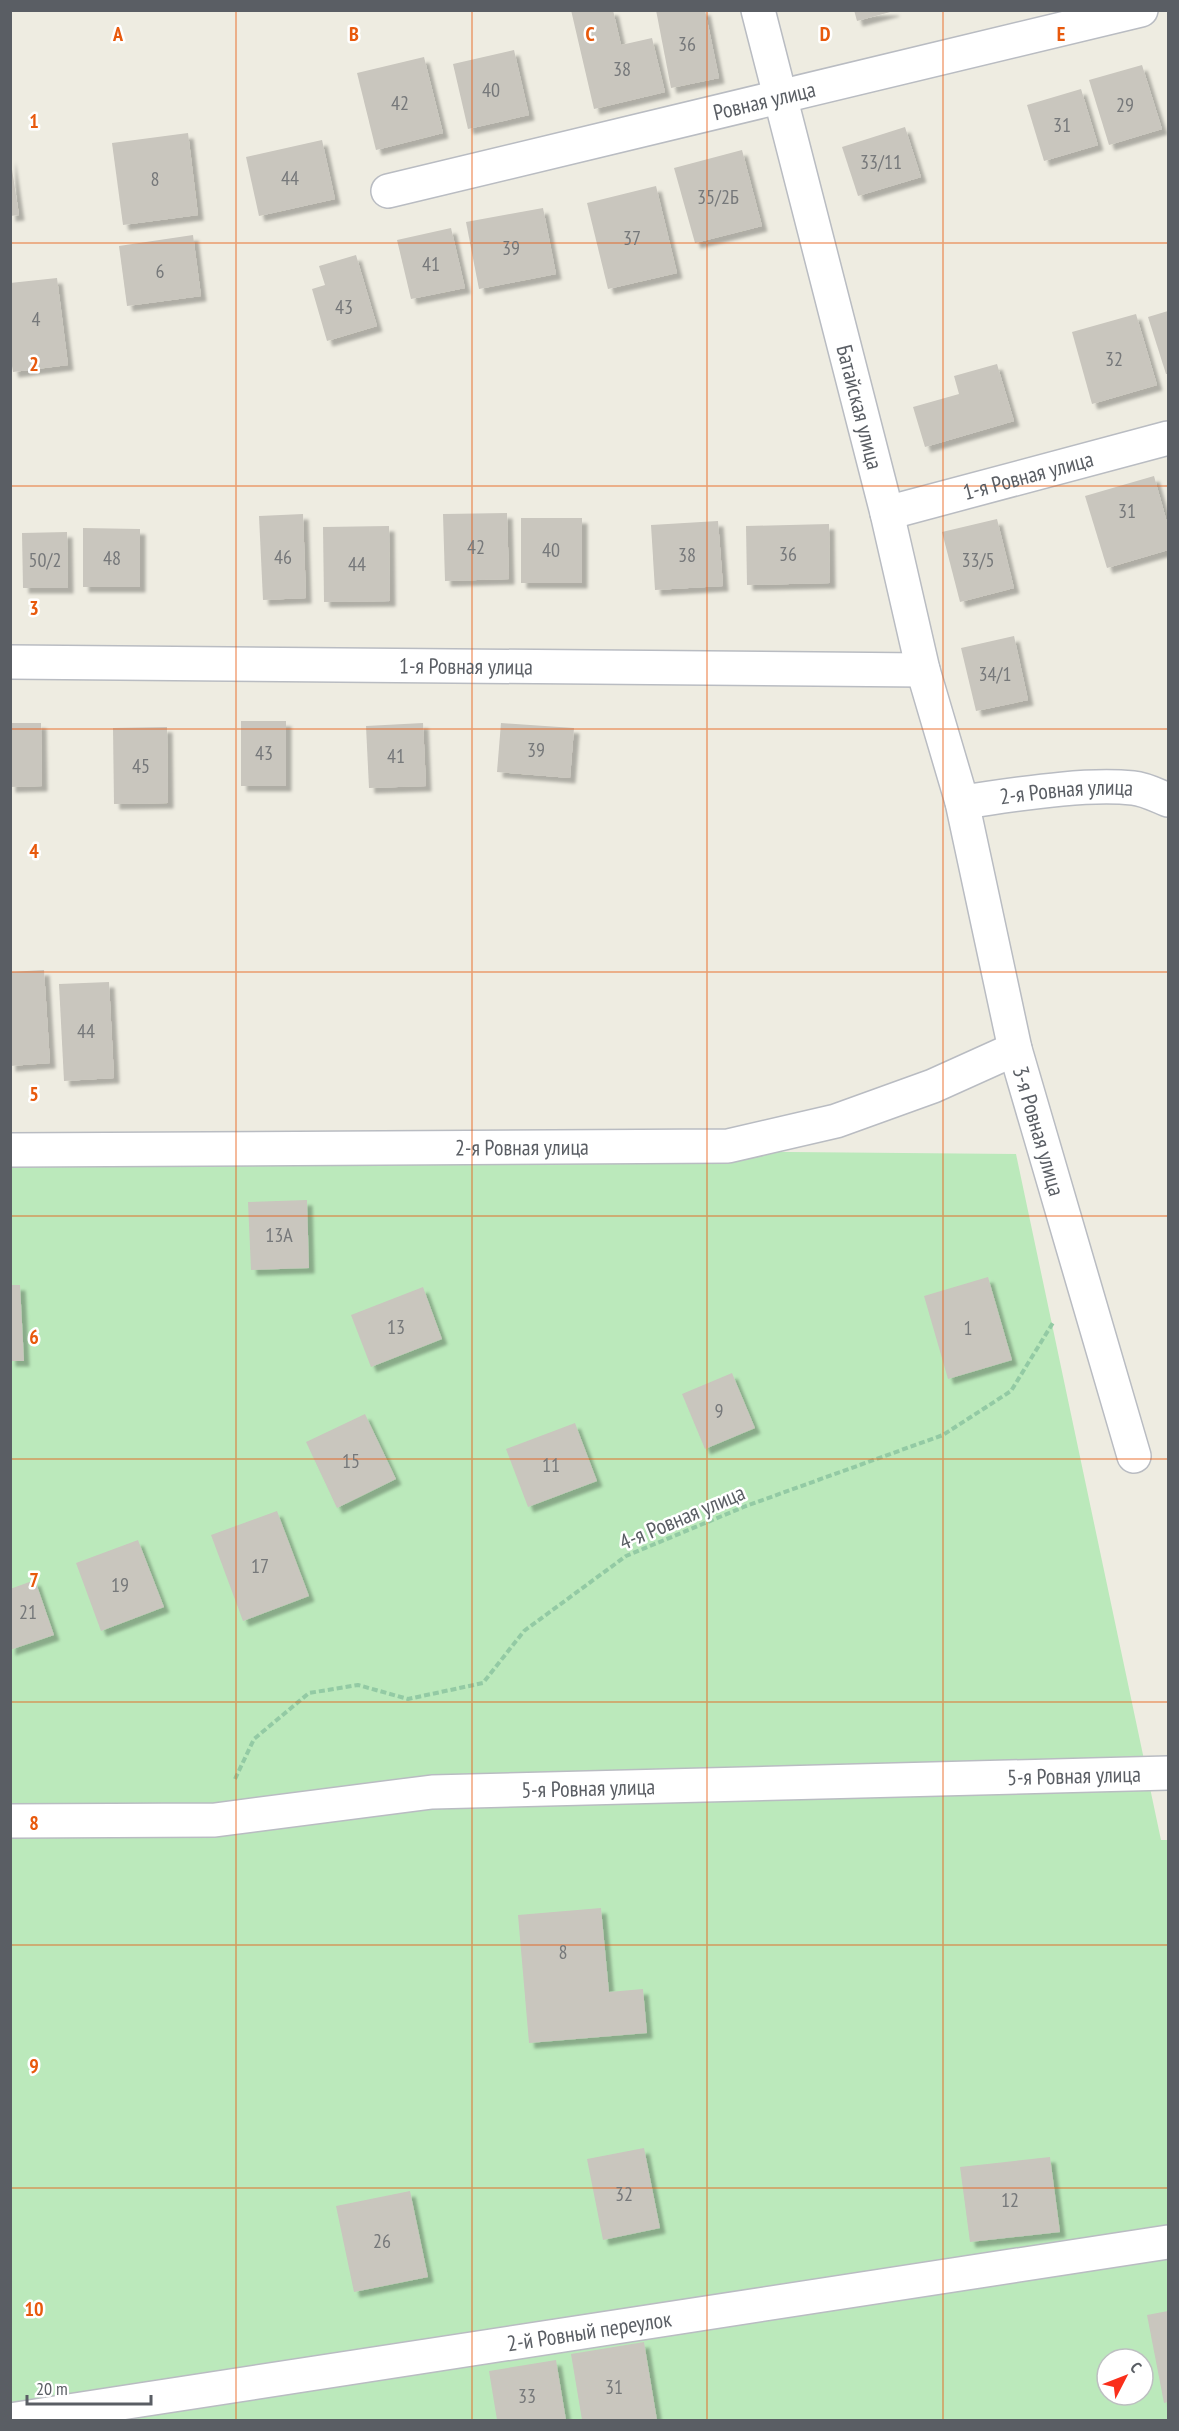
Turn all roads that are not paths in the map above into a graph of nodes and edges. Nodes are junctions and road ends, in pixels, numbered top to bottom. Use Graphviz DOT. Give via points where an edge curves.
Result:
graph roads {
  1 [pos="758,10"];
  2 [pos="1141,10"];
  3 [pos="781,98"];
  4 [pos="388,191"];
  5 [pos="1168,438"];
  6 [pos="887,513"];
  7 [pos="10,662"];
  8 [pos="922,670"];
  9 [pos="1168,800"];
  10 [pos="962,802"];
  11 [pos="1015,1049"];
  12 [pos="10,1150"];
  13 [pos="1134,1456"];
  14 [pos="1168,1773"];
  15 [pos="10,1821"];
  16 [pos="1168,2242"];
  17 [pos="10,2420"];
  1 -- 3 [label="street, Батайская улица"];
  2 -- 3 [label="street, Ровная улица"];
  3 -- 4 [label="street, Ровная улица"];
  3 -- 6 [label="street, Батайская улица"];
  5 -- 6 [label="street, 1-я Ровная улица"];
  6 -- 8 [label="street, Батайская улица"];
  7 -- 8 [label="street, 1-я Ровная улица"];
  8 -- 10 [label="street, Батайская улица"];
  9 -- 10 [label="street, 2-я Ровная улица" via="1136,788 1104,788"];
  10 -- 11 [label="street, 3-я Ровная улица"];
  11 -- 12 [label="street, 2-я Ровная улица" via="933,1086 836,1121 728,1146"];
  11 -- 13 [label="street, 3-я Ровная улица"];
  14 -- 15 [label="street, 5-я Ровная улица" via="432,1792 215,1820"];
  16 -- 17 [label="street, 2-й Ровный переулок"];
}
